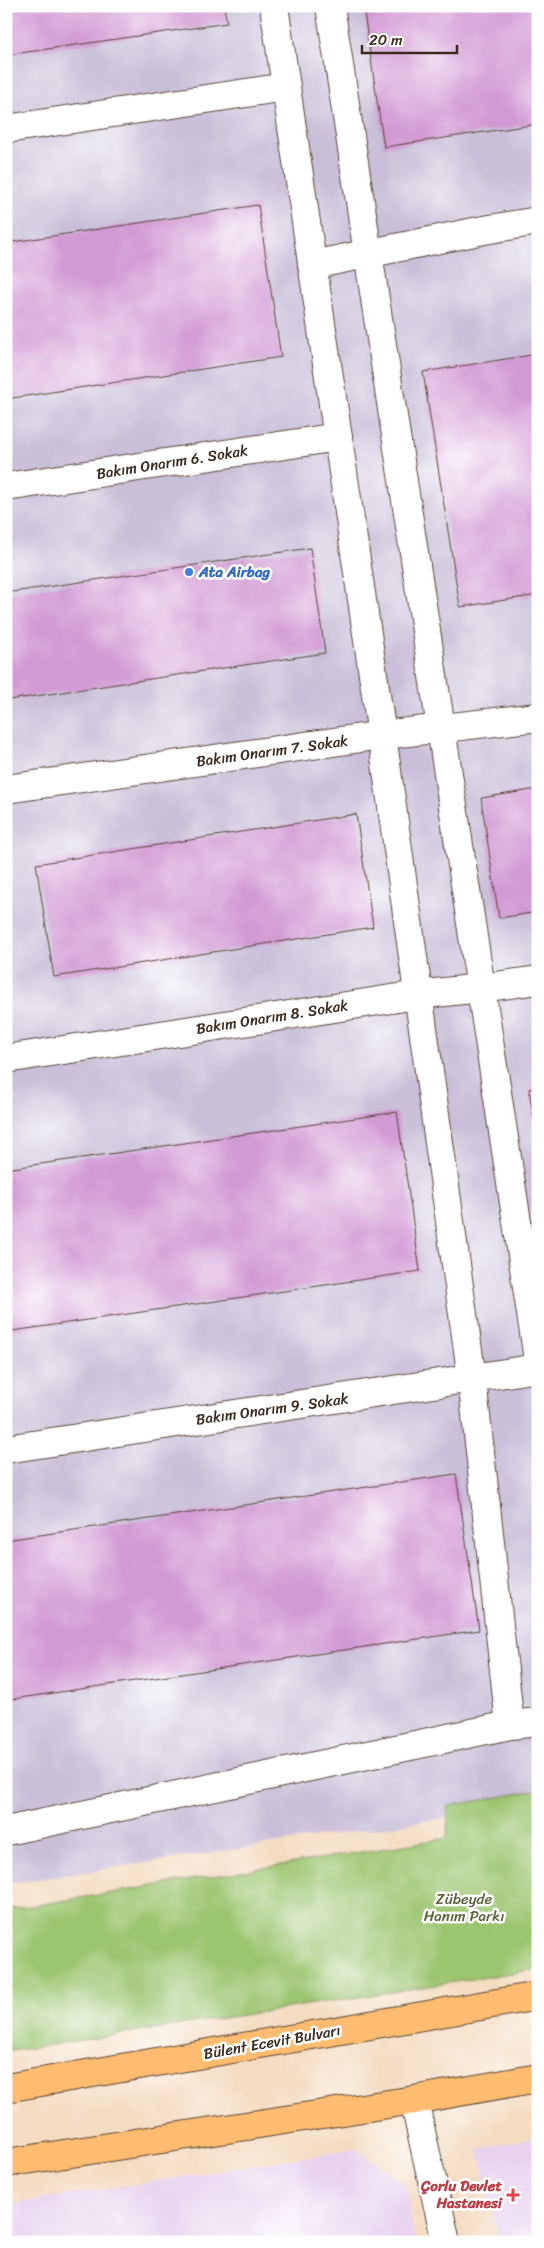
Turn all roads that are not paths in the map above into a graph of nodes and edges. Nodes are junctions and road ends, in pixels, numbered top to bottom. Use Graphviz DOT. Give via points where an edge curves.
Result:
graph roads {
  1 [pos="274,6"];
  2 [pos="330,6"];
  3 [pos="286,87"];
  4 [pos="6,129"];
  5 [pos="538,221"];
  6 [pos="368,254"];
  7 [pos="312,265"];
  8 [pos="338,437"];
  9 [pos="6,487"];
  10 [pos="538,717"];
  11 [pos="441,729"];
  12 [pos="382,735"];
  13 [pos="6,789"];
  14 [pos="538,980"];
  15 [pos="481,988"];
  16 [pos="417,994"];
  17 [pos="6,1059"];
  18 [pos="538,1359"];
  19 [pos="538,1368"];
  20 [pos="472,1380"];
  21 [pos="6,1449"];
  22 [pos="538,1722"];
  23 [pos="510,1725"];
  24 [pos="6,1831"];
  25 [pos="538,1996"];
  26 [pos="538,2078"];
  27 [pos="6,2088"];
  28 [pos="414,2100"];
  29 [pos="6,2163"];
  30 [pos="446,2242"];
  1 -- 3 [label="street"];
  2 -- 6 [label="street"];
  3 -- 4 [label="street"];
  3 -- 7 [label="street"];
  5 -- 6 [label="street"];
  6 -- 7 [label="street"];
  6 -- 11 [label="street"];
  7 -- 8 [label="street"];
  8 -- 9 [label="street, Bakım Onarım 6. Sokak"];
  8 -- 12 [label="street"];
  10 -- 11 [label="street, Bakım Onarım 7. Sokak"];
  11 -- 12 [label="street, Bakım Onarım 7. Sokak"];
  11 -- 15 [label="street"];
  12 -- 13 [label="street, Bakım Onarım 7. Sokak"];
  12 -- 16 [label="street"];
  14 -- 15 [label="street, Bakım Onarım 8. Sokak"];
  15 -- 16 [label="street, Bakım Onarım 8. Sokak"];
  15 -- 18 [label="street"];
  16 -- 17 [label="street, Bakım Onarım 8. Sokak"];
  16 -- 20 [label="street"];
  19 -- 20 [label="street, Bakım Onarım 9. Sokak"];
  20 -- 21 [label="street, Bakım Onarım 9. Sokak"];
  20 -- 23 [label="street"];
  22 -- 23 [label="street"];
  23 -- 24 [label="street"];
  25 -- 27 [label="main road, Bülent Ecevit Bulvarı"];
  26 -- 28 [label="main road"];
  28 -- 29 [label="main road"];
  28 -- 30 [label="street"];
}
